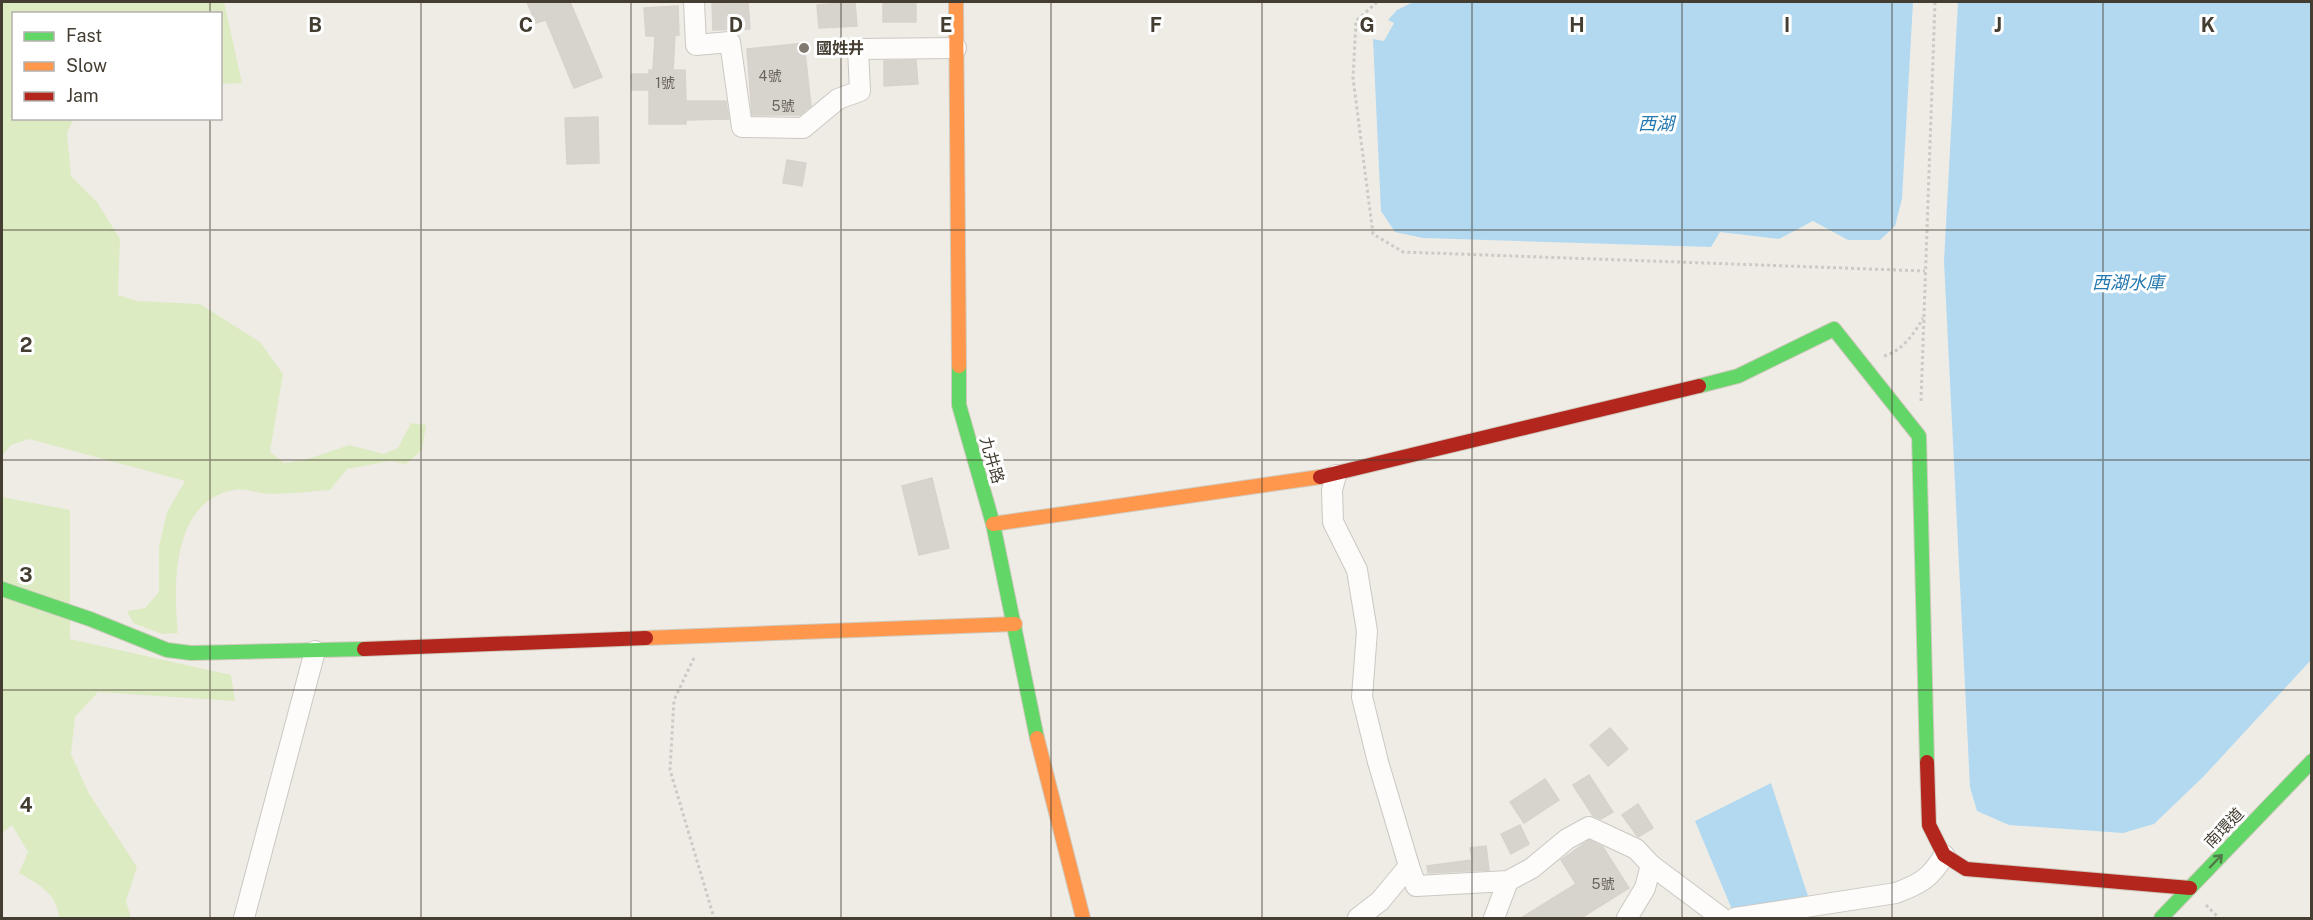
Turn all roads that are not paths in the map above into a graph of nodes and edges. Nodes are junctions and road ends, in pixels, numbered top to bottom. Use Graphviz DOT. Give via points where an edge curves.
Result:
graph roads {
  1 [pos="694,2"];
  2 [pos="956,2"];
  3 [pos="956,48"];
  4 [pos="1335,475"];
  5 [pos="993,524"];
  6 [pos="2,589"];
  7 [pos="1015,624"];
  8 [pos="315,651"];
  9 [pos="2312,762"];
  10 [pos="1944,855"];
  11 [pos="1651,865"];
  12 [pos="1409,866"];
  13 [pos="1508,881"];
  14 [pos="2190,888"];
  15 [pos="244,918"];
  16 [pos="1083,918"];
  17 [pos="1358,918"];
  18 [pos="1494,918"];
  19 [pos="1627,918"];
  20 [pos="1722,918"];
  21 [pos="1735,918"];
  22 [pos="2161,918"];
  1 -- 3 [label="street" via="696,45 729,42 742,127 803,128 838,99 860,91 858,49"];
  2 -- 3 [label="street, 九井路"];
  3 -- 5 [label="street, 九井路" via="958,405"];
  4 -- 5 [label="street"];
  4 -- 10 [label="street" via="1738,376 1834,329 1919,436 1929,825"];
  4 -- 12 [label="street" via="1333,522 1357,570 1367,631 1362,698"];
  5 -- 7 [label="street, 九井路"];
  6 -- 8 [label="street" via="167,650"];
  7 -- 8 [label="street"];
  7 -- 16 [label="street, 九井路" via="1043,767"];
  8 -- 15 [label="street"];
  14 -- 9 [label="street, 南環道, one-way"];
  10 -- 14 [label="street" via="1966,869"];
  10 -- 21 [label="street" via="1934,872 1896,893"];
  11 -- 13 [label="street" via="1636,849 1589,827 1567,838 1532,868"];
  11 -- 19 [label="street" via="1646,888"];
  11 -- 20 [label="street"];
  12 -- 13 [label="street" via="1416,886"];
  12 -- 17 [label="street" via="1380,902"];
  13 -- 18 [label="street"];
  14 -- 22 [label="street, 南環道"];
}
